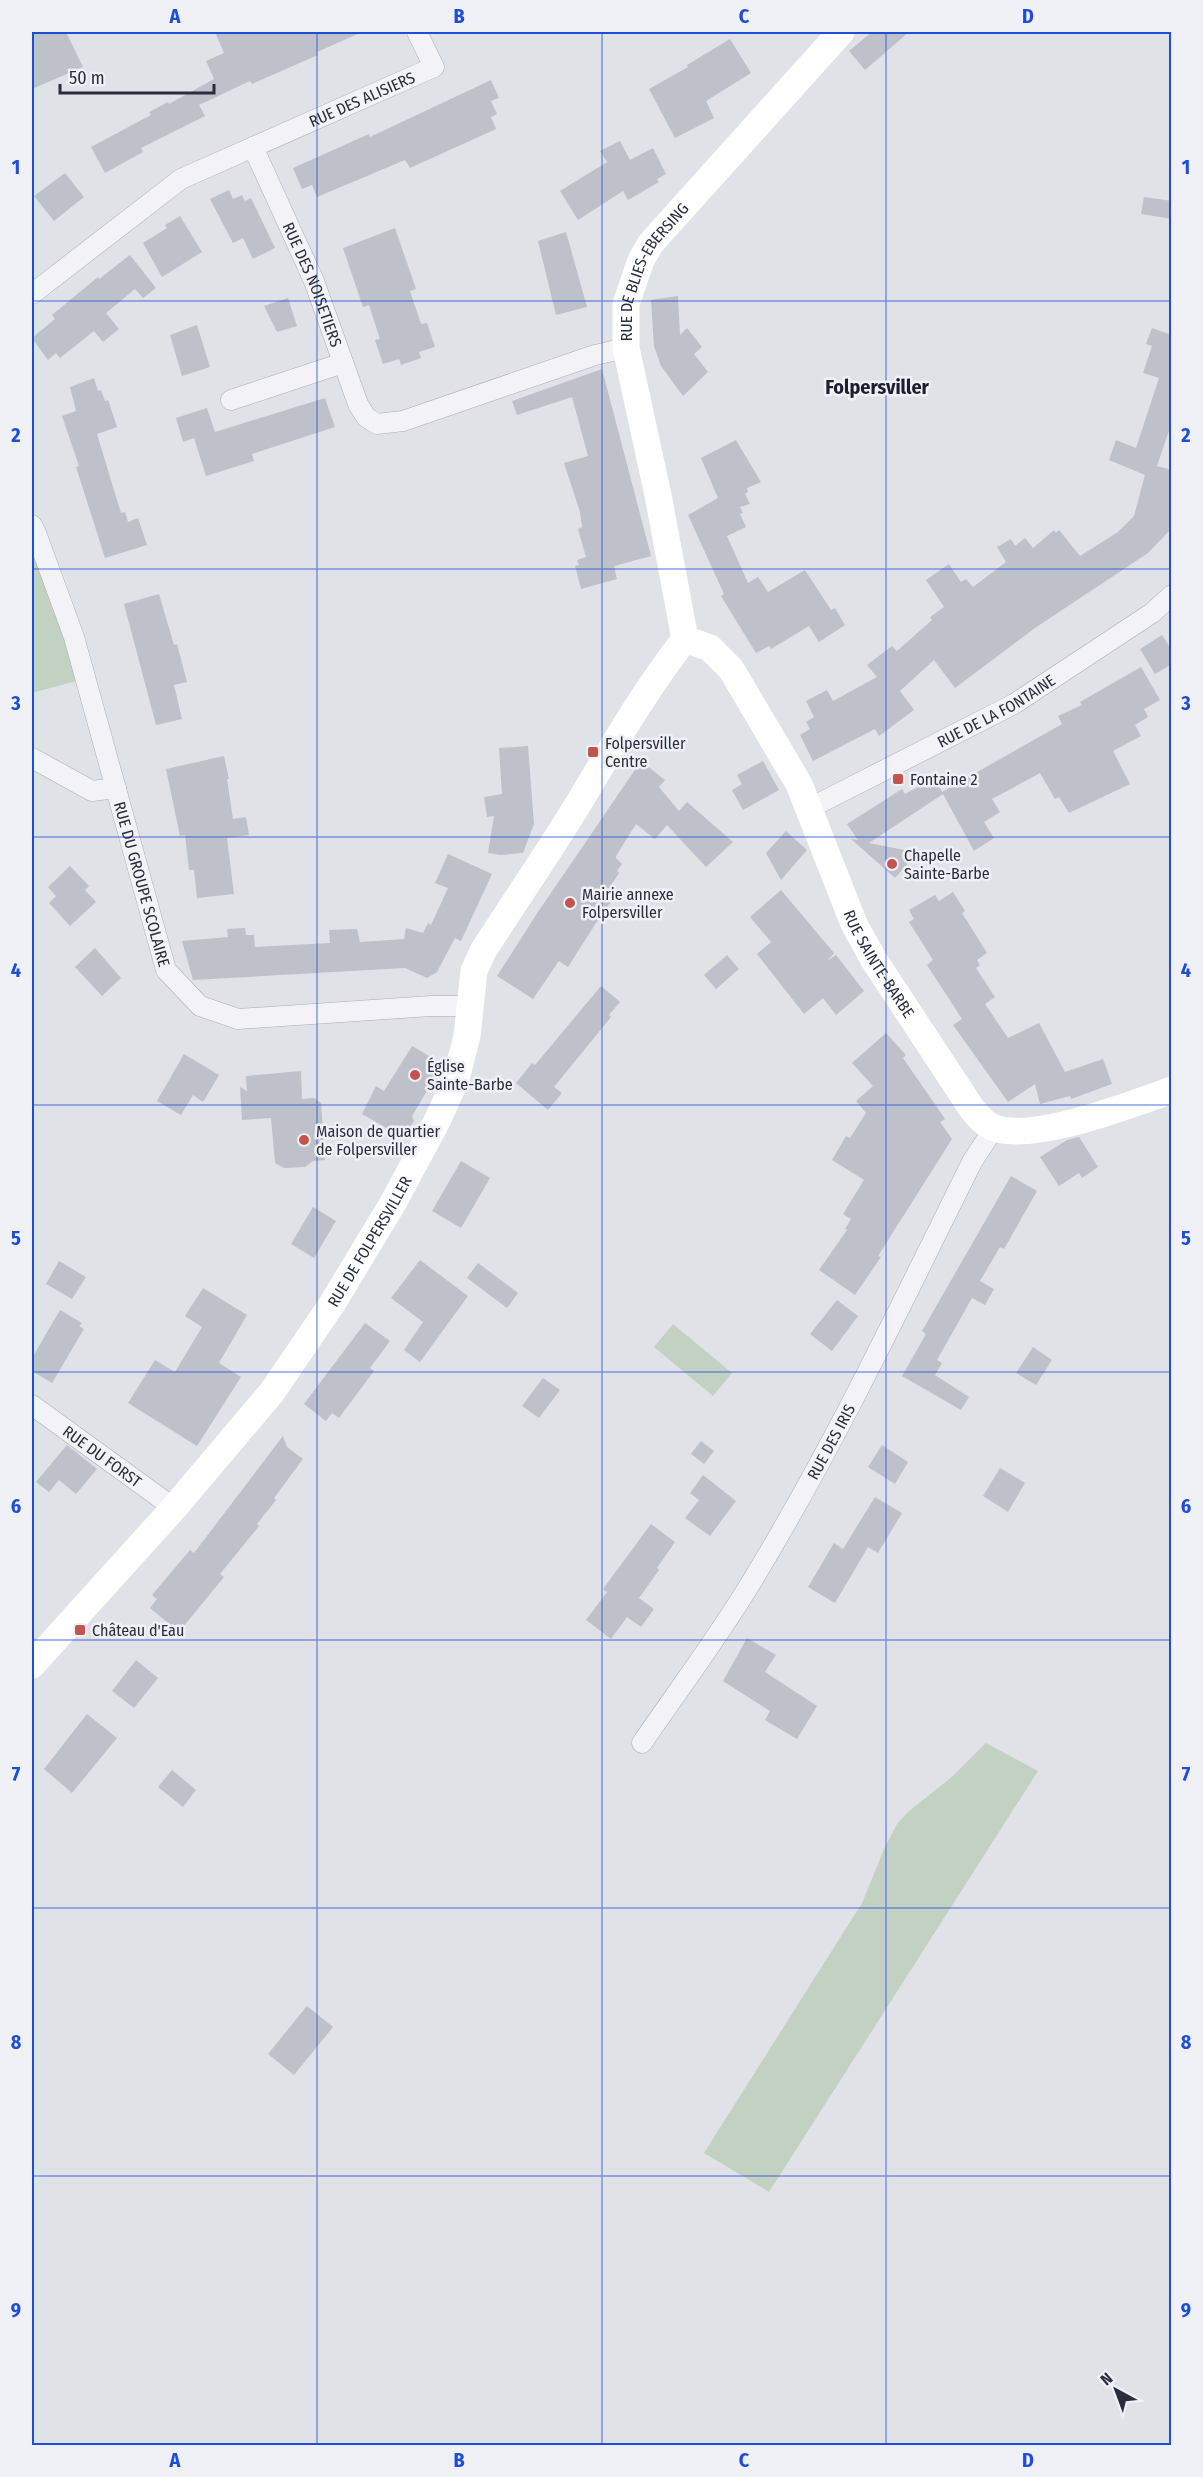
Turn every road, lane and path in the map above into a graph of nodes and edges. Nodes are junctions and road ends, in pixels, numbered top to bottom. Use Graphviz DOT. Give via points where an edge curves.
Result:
graph roads {
  1 [pos="417,32"];
  2 [pos="841,32"];
  3 [pos="253,147"];
  4 [pos="32,294"];
  5 [pos="626,348"];
  6 [pos="343,363"];
  7 [pos="231,400"];
  8 [pos="32,525"];
  9 [pos="1172,595"];
  10 [pos="686,639"];
  11 [pos="32,758"];
  12 [pos="116,788"];
  13 [pos="810,808"];
  14 [pos="471,1006"];
  15 [pos="1172,1090"];
  16 [pos="994,1128"];
  17 [pos="32,1405"];
  18 [pos="174,1508"];
  19 [pos="32,1665"];
  20 [pos="642,1743"];
  1 -- 3 [label="street, RUE DES ALISIERS" via="434,67"];
  2 -- 5 [label="street, RUE DE BLIES-EBERSING" via="651,243 626,304"];
  3 -- 4 [label="street" via="176,183"];
  3 -- 6 [label="street, RUE DES NOISETIERS" via="314,281"];
  5 -- 6 [label="street, RUE DES NOISETIERS" via="393,424 377,424 366,417"];
  5 -- 10 [label="street, RUE DE BLIES-EBERSING"];
  6 -- 7 [label="street"];
  8 -- 12 [label="street, RUE DU GROUPE SCOLAIRE" via="74,637"];
  9 -- 13 [label="street, RUE DE LA FONTAINE" via="1152,613 1014,704"];
  10 -- 13 [label="street, RUE SAINTE-BARBE" via="710,648 731,669 788,763"];
  10 -- 14 [label="street, RUE DE FOLPERSVILLER" via="615,740 580,802 483,951 474,971"];
  11 -- 12 [label="street" via="92,791"];
  12 -- 14 [label="street, RUE DU GROUPE SCOLAIRE" via="166,970 200,1006 238,1019"];
  13 -- 16 [label="street, RUE SAINTE-BARBE" via="854,924 874,960 972,1109"];
  14 -- 18 [label="street, RUE DE FOLPERSVILLER" via="464,1056 456,1079 393,1203 332,1304 272,1392"];
  15 -- 16 [label="street" via="1102,1115 1056,1125 1015,1131"];
  16 -- 20 [label="street, RUE DES IRIS" via="972,1162 845,1418 797,1505 751,1584"];
  17 -- 18 [label="street, RUE DU FORST"];
  18 -- 19 [label="street, RUE DE FOLPERSVILLER"];
}
